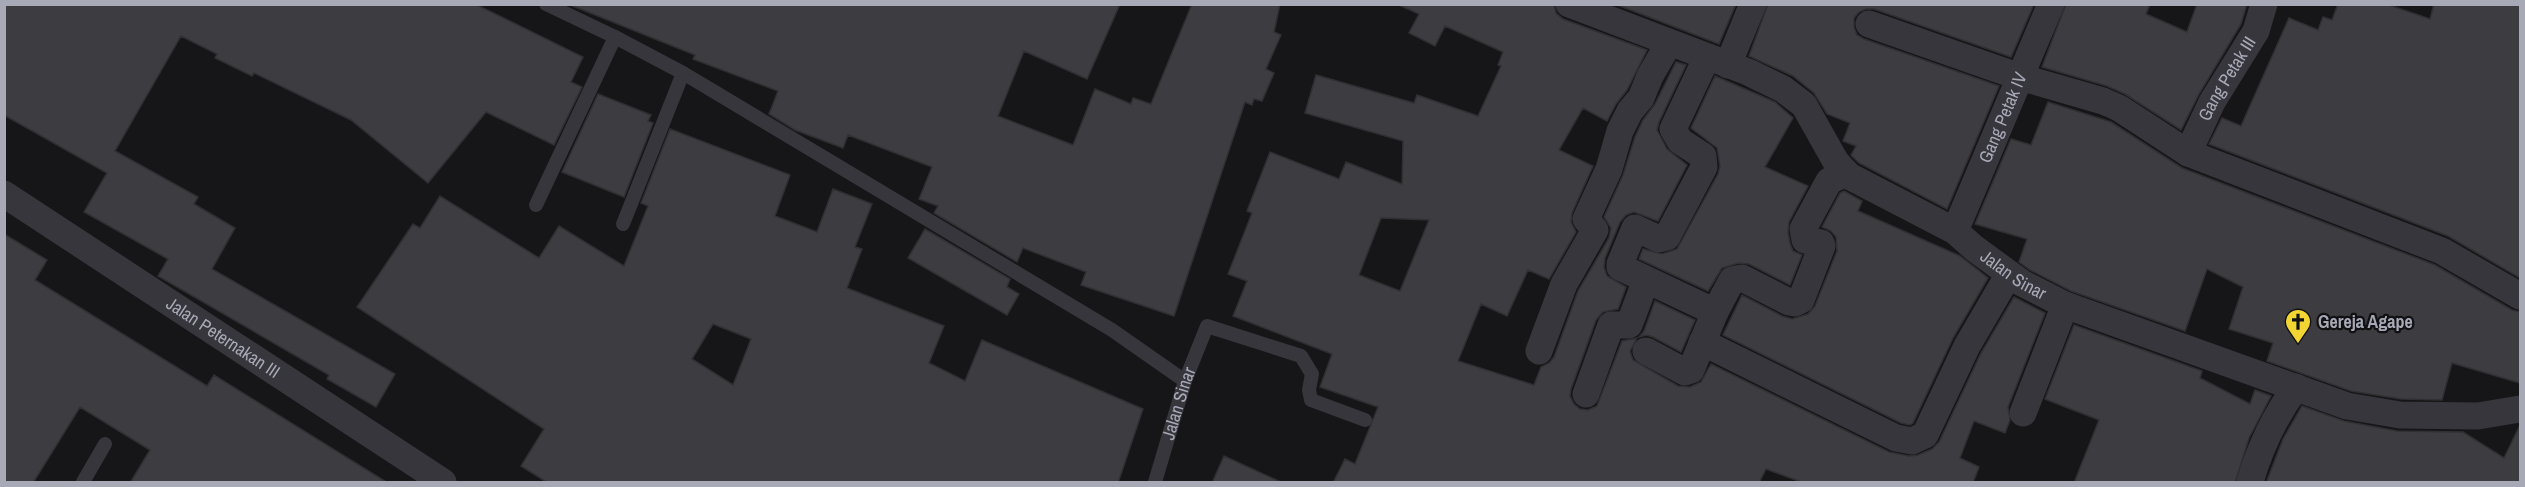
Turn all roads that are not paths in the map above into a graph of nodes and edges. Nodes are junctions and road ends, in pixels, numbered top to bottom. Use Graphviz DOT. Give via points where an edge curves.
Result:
graph roads {
  1 [pos="546,4"];
  2 [pos="1569,4"];
  3 [pos="1753,4"];
  4 [pos="2051,4"];
  5 [pos="2264,4"];
  6 [pos="1869,24"];
  7 [pos="615,37"];
  8 [pos="1669,43"];
  9 [pos="1718,61"];
  10 [pos="683,74"];
  11 [pos="2020,77"];
  12 [pos="2188,153"];
  13 [pos="1846,173"];
  14 [pos="4,194"];
  15 [pos="536,205"];
  16 [pos="623,224"];
  17 [pos="1955,231"];
  18 [pos="2009,274"];
  19 [pos="1646,280"];
  20 [pos="2520,296"];
  21 [pos="2065,305"];
  22 [pos="1715,312"];
  23 [pos="1702,342"];
  24 [pos="1539,351"];
  25 [pos="1646,351"];
  26 [pos="1185,381"];
  27 [pos="2296,387"];
  28 [pos="1586,394"];
  29 [pos="2520,409"];
  30 [pos="2023,413"];
  31 [pos="1365,420"];
  32 [pos="105,444"];
  33 [pos="83,483"];
  34 [pos="443,483"];
  35 [pos="1155,483"];
  36 [pos="2250,483"];
  1 -- 7 [label="lane"];
  2 -- 8 [label="street, Jalan Sinar"];
  3 -- 9 [label="street"];
  4 -- 11 [label="street, Gang Petak IV"];
  5 -- 12 [label="street, Gang Petak III" via="2256,31 2212,102"];
  6 -- 11 [label="street"];
  7 -- 10 [label="lane"];
  7 -- 15 [label="lane"];
  8 -- 9 [label="street, Jalan Sinar"];
  8 -- 24 [label="street" via="1618,135 1609,169 1586,219 1595,230 1564,284"];
  9 -- 13 [label="street, Jalan Sinar" via="1783,89 1804,105"];
  9 -- 19 [label="street" via="1673,129 1680,141 1703,156 1704,167 1667,237 1659,239 1635,228 1620,264"];
  10 -- 16 [label="lane"];
  10 -- 26 [label="lane" via="1112,330"];
  11 -- 12 [label="street" via="2103,101"];
  11 -- 17 [label="street, Gang Petak IV"];
  12 -- 20 [label="street" via="2442,251"];
  13 -- 17 [label="street, Jalan Sinar"];
  13 -- 22 [label="street" via="1829,181 1803,229 1805,240 1822,246 1801,300 1789,302 1737,278 1732,280"];
  14 -- 34 [label="street, Jalan Peternakan III"];
  17 -- 18 [label="street, Jalan Sinar"];
  18 -- 21 [label="street, Jalan Sinar"];
  18 -- 23 [label="street" via="1967,346 1925,435 1912,441 1896,438"];
  19 -- 22 [label="street"];
  19 -- 28 [label="street" via="1629,325 1611,325"];
  21 -- 27 [label="street, Jalan Sinar"];
  21 -- 30 [label="street"];
  22 -- 23 [label="street"];
  23 -- 25 [label="street" via="1685,372"];
  26 -- 31 [label="lane, Jalan Sinar" via="1207,326 1301,356 1312,374 1311,400"];
  26 -- 35 [label="lane, Jalan Sinar"];
  27 -- 29 [label="street, Jalan Sinar" via="2347,406 2400,415 2478,416"];
  27 -- 36 [label="street" via="2280,408 2257,456"];
  32 -- 33 [label="lane"];
}
